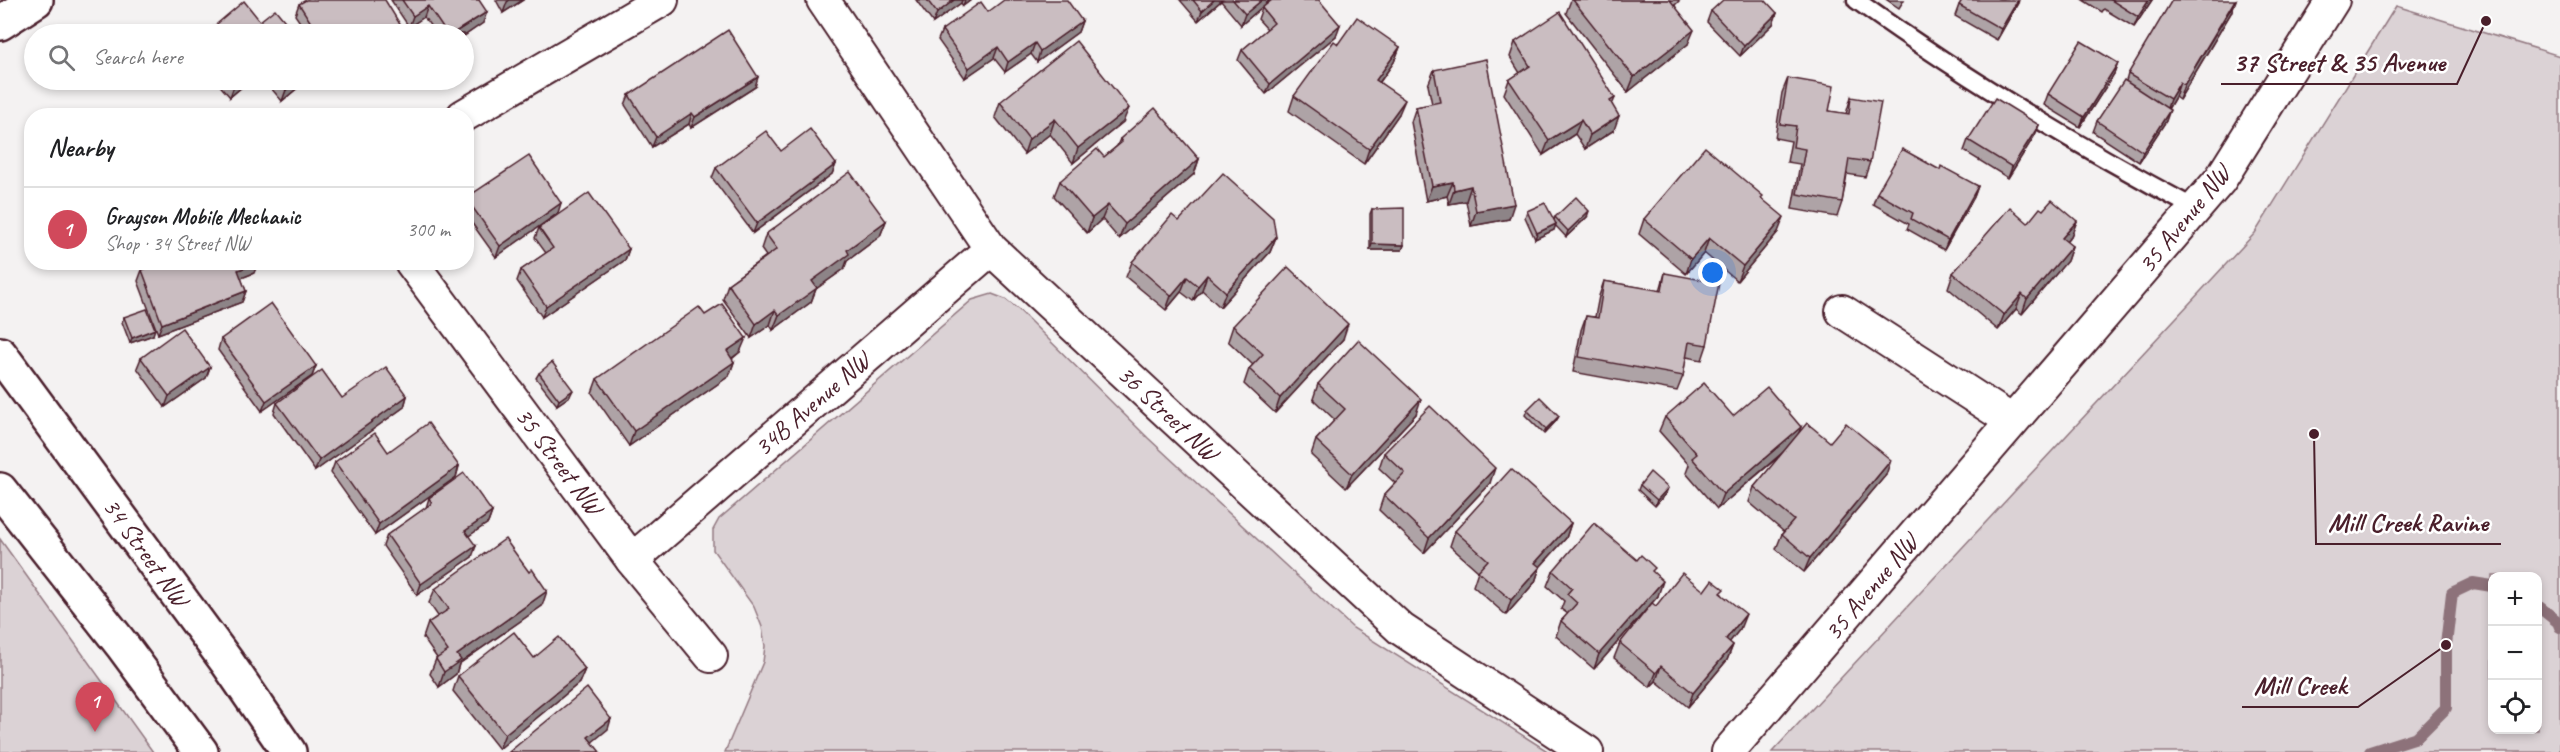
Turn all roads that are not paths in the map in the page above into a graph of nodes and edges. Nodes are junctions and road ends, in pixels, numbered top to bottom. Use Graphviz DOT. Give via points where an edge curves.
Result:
graph roads {
  1 [pos="36,0"];
  2 [pos="662,0"];
  3 [pos="823,0"];
  4 [pos="1856,0"];
  5 [pos="2333,0"];
  6 [pos="0,23"];
  7 [pos="474,109"];
  8 [pos="2196,209"];
  9 [pos="991,249"];
  10 [pos="417,270"];
  11 [pos="1842,311"];
  12 [pos="0,354"];
  13 [pos="2012,421"];
  14 [pos="0,490"];
  15 [pos="632,560"];
  16 [pos="711,656"];
  17 [pos="201,752"];
  18 [pos="289,752"];
  19 [pos="1587,752"];
  20 [pos="1728,752"];
  1 -- 6 [label="main road"];
  2 -- 7 [label="street"];
  3 -- 9 [label="street, 36 Street NW"];
  4 -- 8 [label="lane" via="1921,47 2089,152"];
  5 -- 8 [label="street, 35 Avenue NW" via="2220,180"];
  8 -- 13 [label="street, 35 Avenue NW"];
  9 -- 15 [label="street, 34B Avenue NW"];
  9 -- 19 [label="street, 36 Street NW" via="1401,629"];
  10 -- 15 [label="street, 35 Street NW"];
  11 -- 13 [label="street"];
  12 -- 18 [label="main road, 34 Street NW"];
  13 -- 20 [label="street, 35 Avenue NW"];
  14 -- 17 [label="main road"];
  15 -- 16 [label="street, 35 Street NW"];
}
